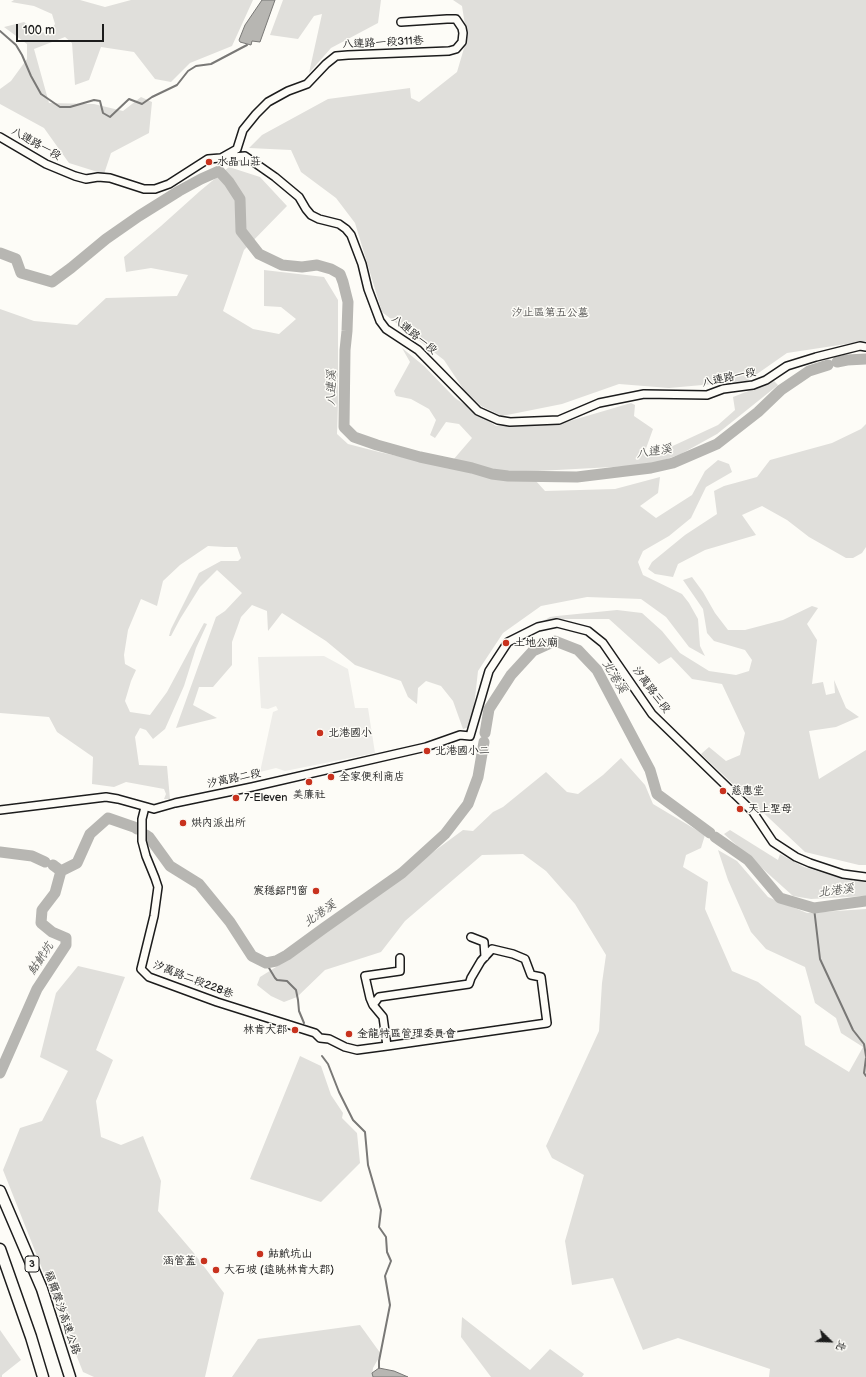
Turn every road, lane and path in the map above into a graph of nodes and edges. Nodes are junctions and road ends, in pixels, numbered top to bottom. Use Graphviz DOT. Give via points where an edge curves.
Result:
graph roads {
  1 [pos="401,22"];
  2 [pos="0,137"];
  3 [pos="220,159"];
  4 [pos="866,347"];
  5 [pos="470,736"];
  6 [pos="145,807"];
  7 [pos="0,810"];
  8 [pos="866,877"];
  9 [pos="471,937"];
  10 [pos="485,957"];
  11 [pos="400,958"];
  12 [pos="374,1005"];
  13 [pos="387,1046"];
  14 [pos="0,1191"];
  15 [pos="0,1249"];
  16 [pos="42,1377"];
  17 [pos="70,1377"];
  1 -- 3 [label="street, 八連路一段311巷" via="447,18 456,20 462,28 462,42 456,49 449,51 336,56 307,84 268,102 243,130 237,149"];
  2 -- 3 [label="street, 八連路一段" via="46,164 75,176 86,179 110,178 144,189 155,189 169,184 208,159"];
  3 -- 4 [label="street, 八連路一段" via="245,156 298,197 311,215 339,224 346,229 351,235 362,264 380,321 386,329 418,350 478,411 498,420 559,420 599,402 644,394 707,395 723,389 753,385 787,366 816,357 860,346"];
  5 -- 6 [label="street, 汐萬路二段" via="460,735 426,747 154,809"];
  5 -- 8 [label="street, 汐萬路三段" via="489,671 508,642 538,627 557,623 588,631 604,643 652,714 753,812 773,842 810,863 842,874"];
  6 -- 7 [label="street, 汐萬路二段" via="106,797"];
  6 -- 13 [label="street, 汐萬路二段228巷" via="142,841 158,887 141,969 149,977 210,1000 315,1033 320,1038 329,1039 345,1047 357,1050"];
  9 -- 10 [label="street" via="484,942"];
  10 -- 12 [label="street" via="469,984 379,998"];
  10 -- 13 [label="street" via="492,949 513,954 524,959 532,975 541,977 547,1023"];
  11 -- 12 [label="street" via="400,971 365,976"];
  12 -- 13 [label="street" via="383,1017"];
  14 -- 17 [label="highway, 福爾摩沙高速公路 / 3" via="40,1283"];
  15 -- 16 [label="highway, 3" via="32,1337"];
}
